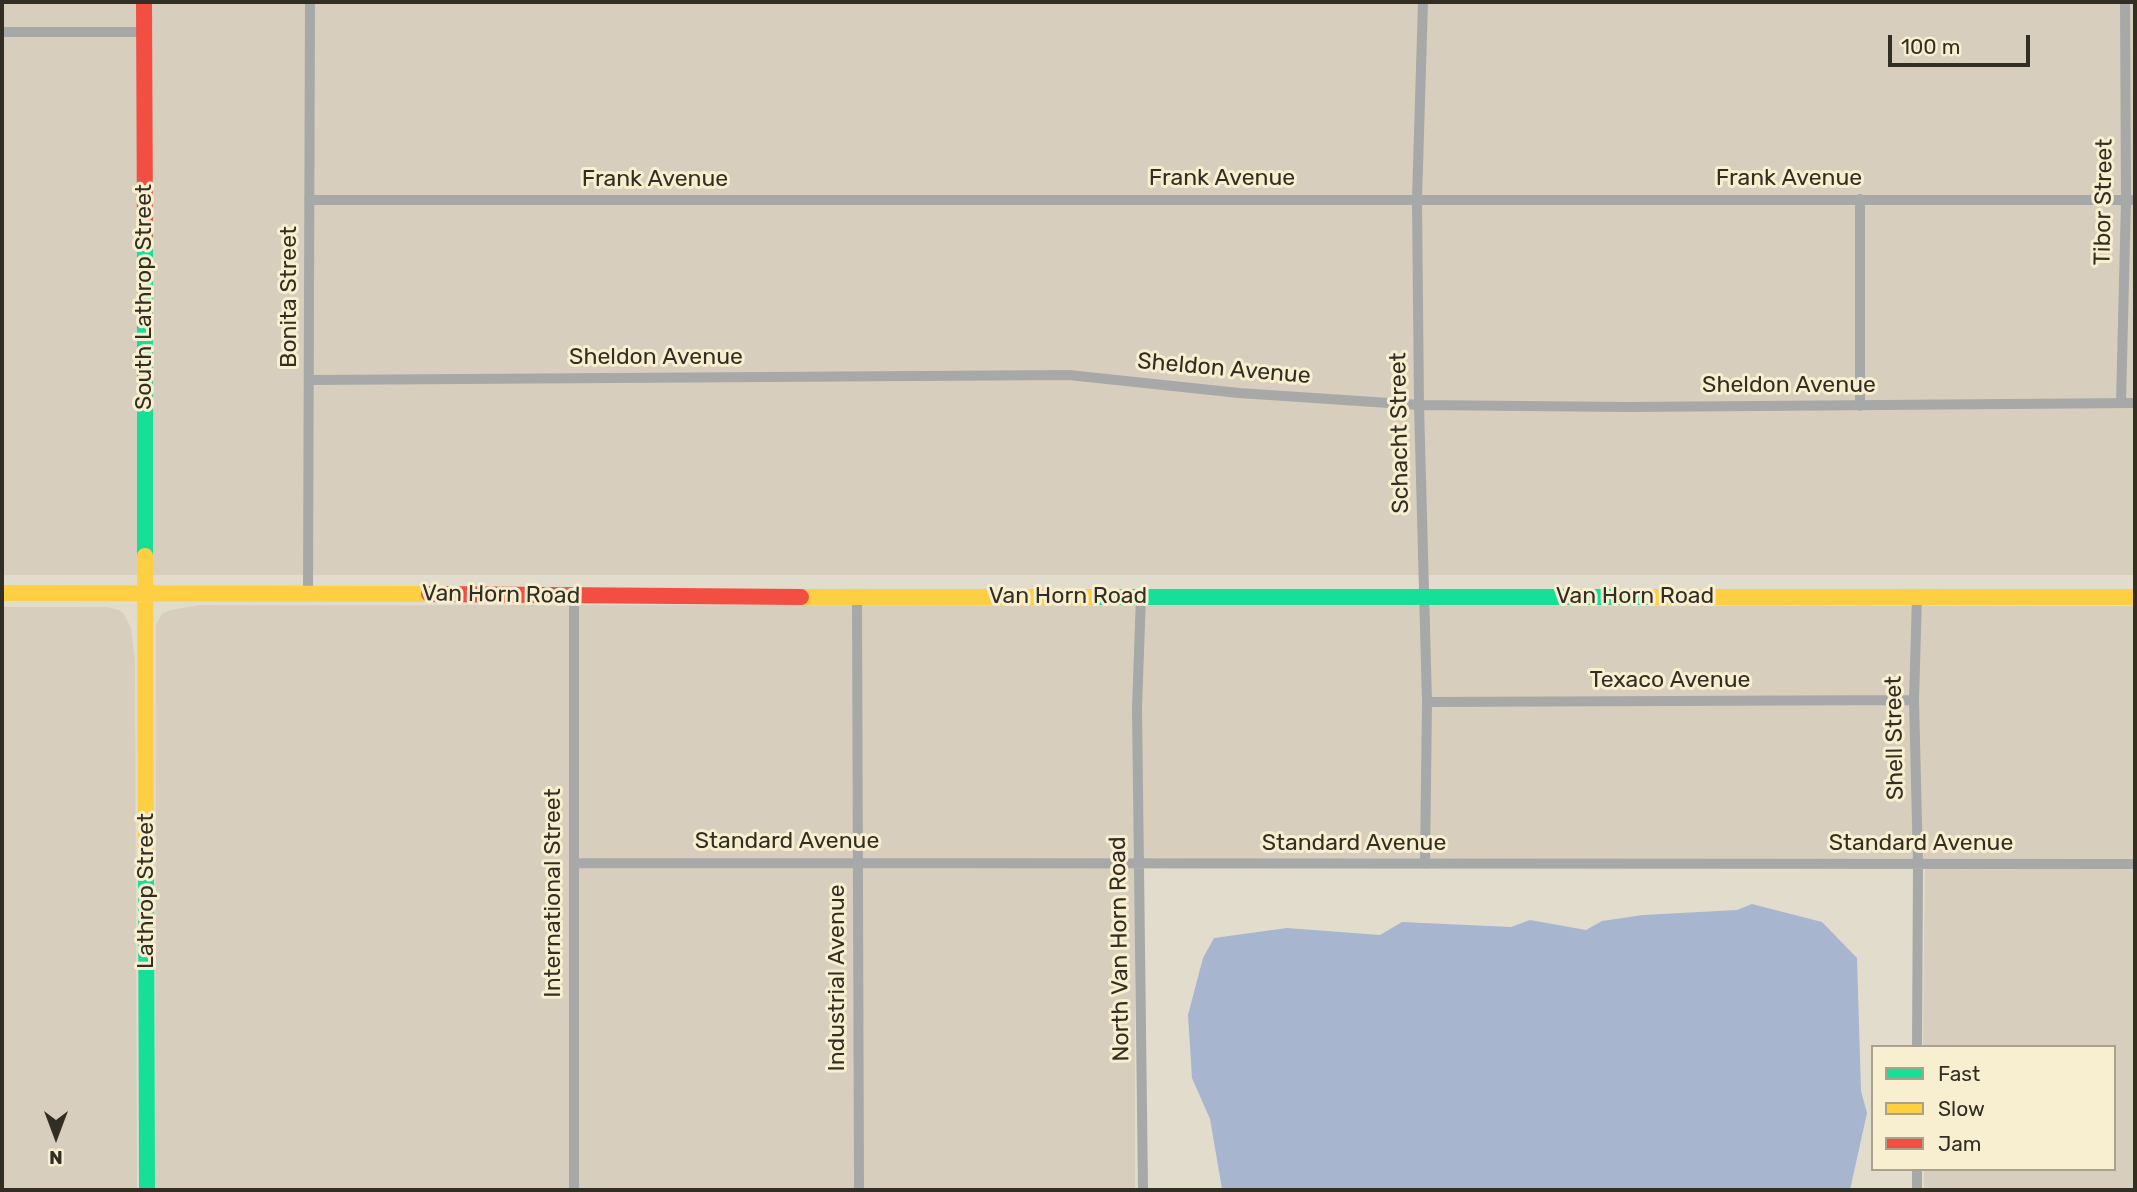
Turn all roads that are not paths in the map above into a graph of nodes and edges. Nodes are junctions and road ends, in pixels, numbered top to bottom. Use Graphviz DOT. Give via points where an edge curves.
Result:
graph roads {
  1 [pos="144,2"];
  2 [pos="310,2"];
  3 [pos="1423,2"];
  4 [pos="2125,2"];
  5 [pos="2,32"];
  6 [pos="144,32"];
  7 [pos="1417,199"];
  8 [pos="309,200"];
  9 [pos="1860,200"];
  10 [pos="2130,200"];
  11 [pos="310,380"];
  12 [pos="2121,403"];
  13 [pos="2135,403"];
  14 [pos="1419,405"];
  15 [pos="1860,406"];
  16 [pos="144,592"];
  17 [pos="2,593"];
  18 [pos="308,593"];
  19 [pos="574,596"];
  20 [pos="1141,596"];
  21 [pos="1425,596"];
  22 [pos="857,597"];
  23 [pos="1917,597"];
  24 [pos="2135,597"];
  25 [pos="1914,700"];
  26 [pos="1426,702"];
  27 [pos="858,862"];
  28 [pos="574,863"];
  29 [pos="1140,864"];
  30 [pos="1426,864"];
  31 [pos="2135,864"];
  32 [pos="1918,865"];
  33 [pos="1917,1045"];
  34 [pos="1917,1171"];
  35 [pos="147,1190"];
  36 [pos="574,1190"];
  37 [pos="859,1190"];
  38 [pos="1143,1190"];
  39 [pos="1917,1190"];
  1 -- 6 [label="main road, South Lathrop Street"];
  2 -- 8 [label="street, Bonita Street"];
  3 -- 7 [label="street, Schacht Street"];
  4 -- 10 [label="street, Tibor Street"];
  5 -- 6 [label="street"];
  6 -- 16 [label="main road, South Lathrop Street"];
  7 -- 8 [label="street, Frank Avenue"];
  7 -- 9 [label="street, Frank Avenue"];
  7 -- 14 [label="street, Schacht Street"];
  8 -- 11 [label="street, Bonita Street"];
  9 -- 10 [label="street, Frank Avenue"];
  9 -- 15 [label="street"];
  10 -- 12 [label="street, Tibor Street"];
  11 -- 14 [label="street, Sheldon Avenue" via="1069,375"];
  11 -- 18 [label="street, Bonita Street"];
  12 -- 13 [label="street, Sheldon Avenue"];
  12 -- 15 [label="street, Sheldon Avenue"];
  14 -- 15 [label="street, Sheldon Avenue"];
  14 -- 21 [label="street, Schacht Street"];
  16 -- 17 [label="main road, Van Horn Road"];
  16 -- 18 [label="main road, Van Horn Road"];
  16 -- 35 [label="main road, Lathrop Street"];
  18 -- 19 [label="main road, Van Horn Road"];
  19 -- 22 [label="main road, Van Horn Road"];
  19 -- 28 [label="street, International Street"];
  20 -- 21 [label="main road, Van Horn Road"];
  20 -- 22 [label="main road, Van Horn Road"];
  20 -- 29 [label="street, North Van Horn Road" via="1137,708"];
  21 -- 23 [label="main road, Van Horn Road"];
  21 -- 26 [label="street, Schacht Street"];
  22 -- 27 [label="street, Industrial Avenue"];
  23 -- 24 [label="main road, Van Horn Road"];
  23 -- 25 [label="street, Shell Street"];
  25 -- 26 [label="street, Texaco Avenue"];
  25 -- 32 [label="street, Shell Street"];
  26 -- 30 [label="street, Schacht Street"];
  27 -- 28 [label="street, Standard Avenue"];
  27 -- 29 [label="street, Standard Avenue"];
  27 -- 37 [label="street, Industrial Avenue"];
  28 -- 36 [label="street, International Street"];
  29 -- 30 [label="street, Standard Avenue"];
  29 -- 38 [label="street, North Van Horn Road"];
  30 -- 32 [label="street, Standard Avenue"];
  31 -- 32 [label="street, Standard Avenue"];
  32 -- 33 [label="street, Shell Street"];
  34 -- 39 [label="street"];
}
